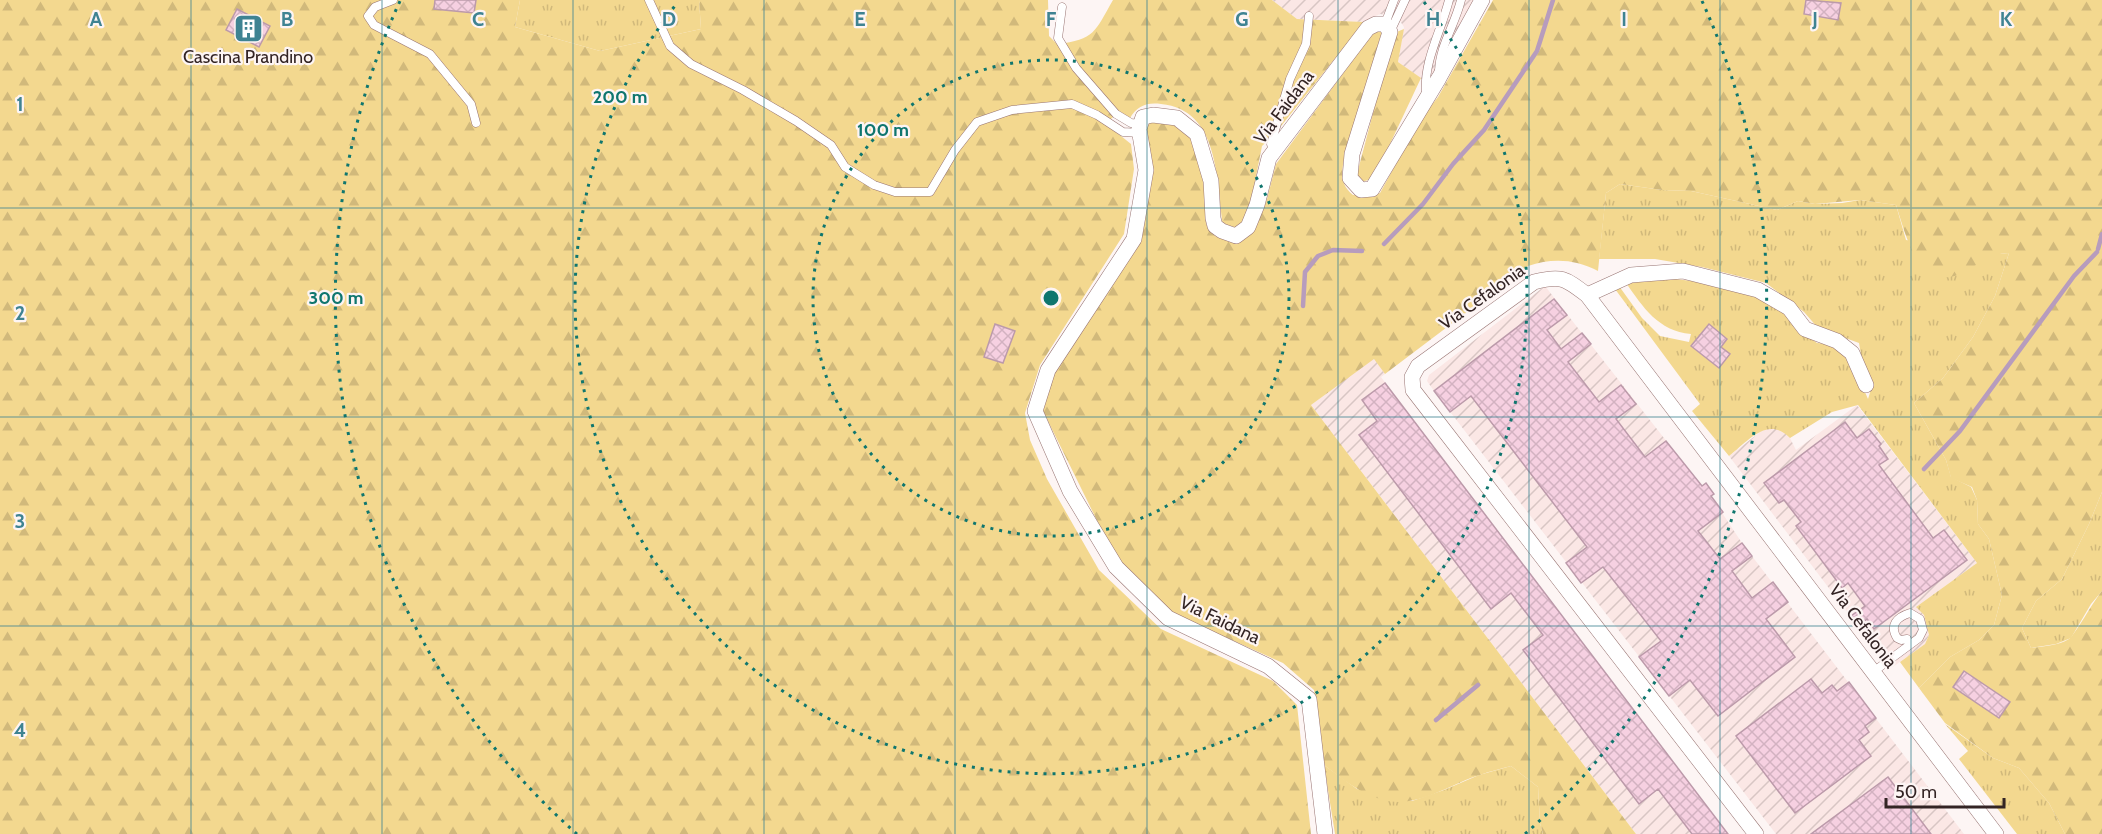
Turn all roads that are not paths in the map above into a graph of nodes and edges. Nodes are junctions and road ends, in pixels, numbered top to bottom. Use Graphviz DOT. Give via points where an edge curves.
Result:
graph roads {
  1 [pos="393,0"];
  2 [pos="649,0"];
  3 [pos="1394,0"];
  4 [pos="1405,0"];
  5 [pos="1449,0"];
  6 [pos="1461,0"];
  7 [pos="1482,0"];
  8 [pos="1062,8"];
  9 [pos="1309,16"];
  10 [pos="1387,28"];
  11 [pos="1439,78"];
  12 [pos="1426,99"];
  13 [pos="476,123"];
  14 [pos="1140,129"];
  15 [pos="1273,153"];
  16 [pos="1587,296"];
  17 [pos="1866,385"];
  18 [pos="1907,639"];
  19 [pos="1873,672"];
  20 [pos="1326,834"];
  21 [pos="1756,834"];
  22 [pos="1996,834"];
  1 -- 13 [label="lane" via="375,7 368,16 374,26 430,54 471,104"];
  2 -- 14 [label="lane" via="670,46 691,64 796,121 831,145 845,167 874,185 895,192 930,192 977,122 1012,110 1072,104 1123,132"];
  3 -- 10 [label="lane"];
  4 -- 10 [label="lane"];
  5 -- 12 [label="lane" via="1429,59 1424,81"];
  6 -- 11 [label="lane" via="1439,58"];
  7 -- 11 [label="street"];
  8 -- 14 [label="lane" via="1058,38 1076,68 1116,114"];
  9 -- 15 [label="lane" via="1306,44 1290,79 1271,144"];
  10 -- 12 [label="street" via="1352,154 1350,178 1361,190 1375,187"];
  10 -- 15 [label="street, Via Faidana" via="1376,24 1368,28"];
  11 -- 12 [label="street"];
  14 -- 15 [label="street, Via Faidana" via="1143,117 1153,115 1177,118 1197,134 1211,181 1215,226 1236,236 1248,227"];
  14 -- 20 [label="street, Via Faidana" via="1146,170 1134,239 1048,370 1035,411 1070,491 1116,567 1168,618 1268,666 1309,699"];
  16 -- 17 [label="street" via="1630,275 1683,271 1758,290 1790,308 1805,329 1837,341 1852,353"];
  16 -- 19 [label="street, Via Cefalonia"];
  16 -- 21 [label="street, Via Cefalonia" via="1571,283 1553,277 1534,282 1418,366 1412,377 1413,390"];
  18 -- 19 [label="lane" via="1897,638 1893,627 1900,616 1910,613 1920,619 1923,630 1919,638"];
  19 -- 22 [label="street, Via Cefalonia"];
}
